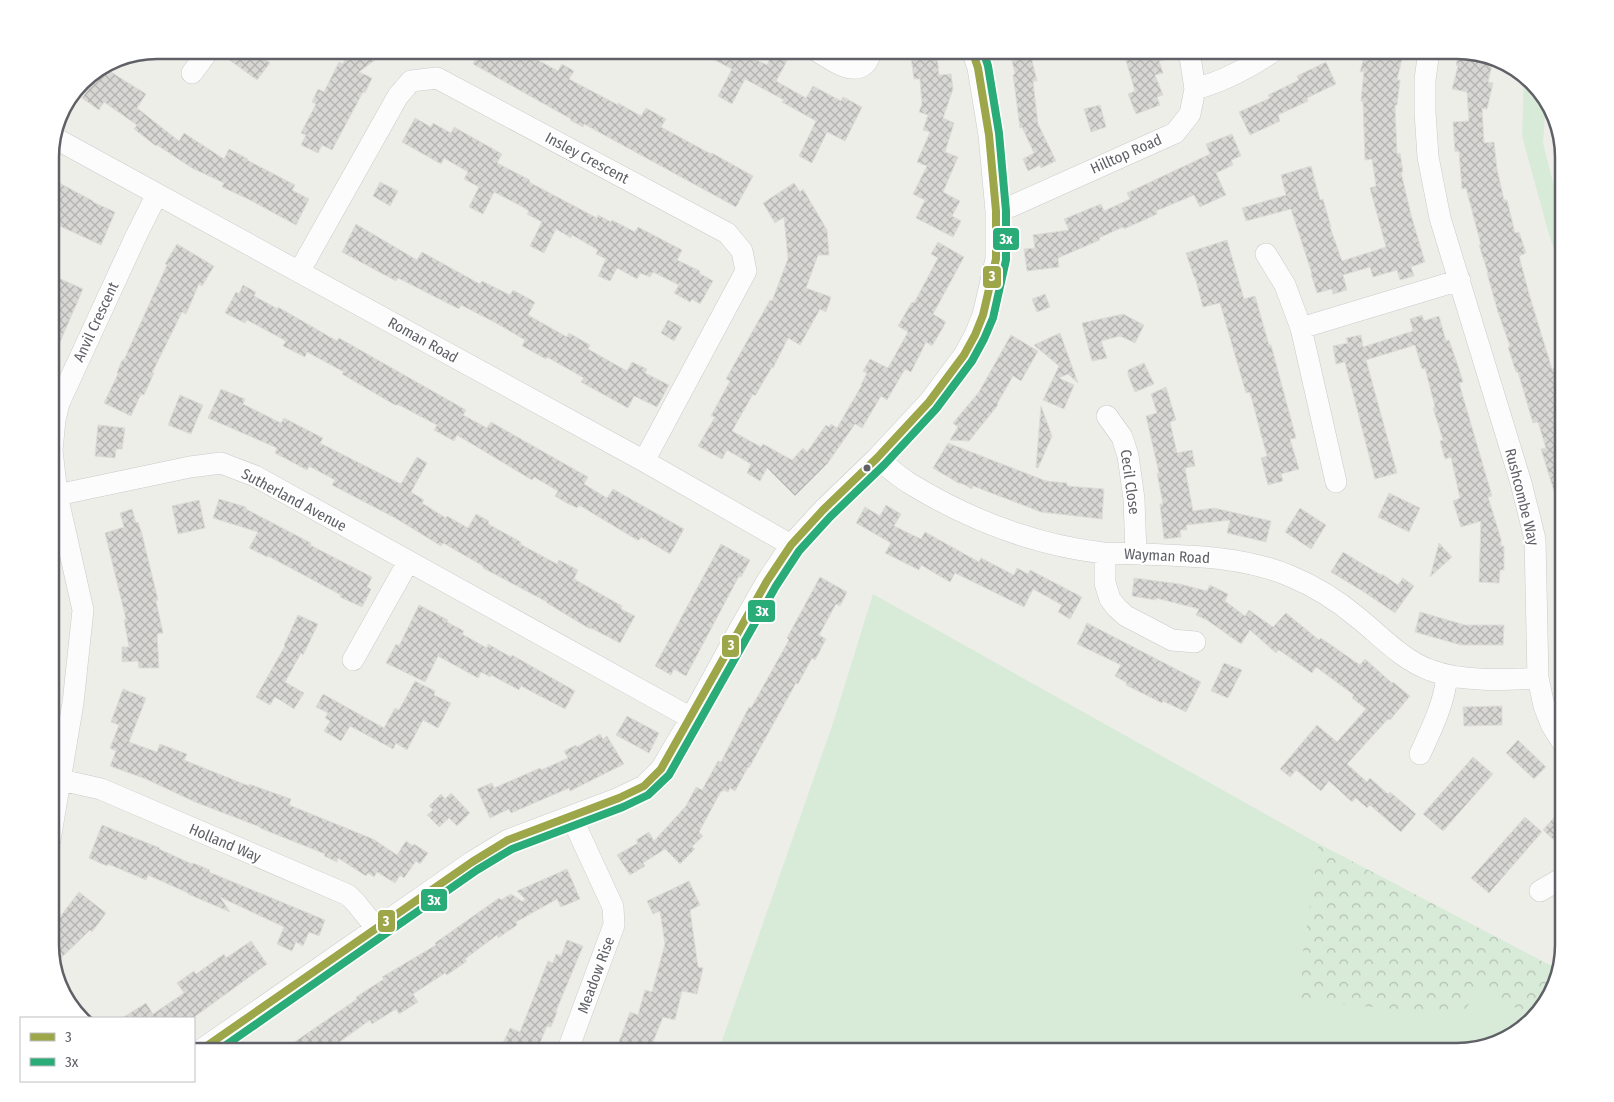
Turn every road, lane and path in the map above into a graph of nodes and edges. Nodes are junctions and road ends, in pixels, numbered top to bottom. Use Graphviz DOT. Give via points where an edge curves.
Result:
graph roads {
  1 [pos="202,59"];
  2 [pos="831,59"];
  3 [pos="869,59"];
  4 [pos="975,59"];
  5 [pos="1190,59"];
  6 [pos="1261,59"];
  7 [pos="1428,59"];
  8 [pos="192,73"];
  9 [pos="1195,89"];
  10 [pos="61,141"];
  11 [pos="157,194"];
  12 [pos="996,211"];
  13 [pos="1266,254"];
  14 [pos="299,272"];
  15 [pos="1460,280"];
  16 [pos="1301,328"];
  17 [pos="59,403"];
  18 [pos="1107,416"];
  19 [pos="877,458"];
  20 [pos="644,462"];
  21 [pos="1336,482"];
  22 [pos="59,494"];
  23 [pos="59,507"];
  24 [pos="791,545"];
  25 [pos="1105,553"];
  26 [pos="1136,554"];
  27 [pos="408,562"];
  28 [pos="1195,642"];
  29 [pos="353,660"];
  30 [pos="1447,676"];
  31 [pos="1538,678"];
  32 [pos="691,718"];
  33 [pos="1555,730"];
  34 [pos="1420,754"];
  35 [pos="60,780"];
  36 [pos="59,786"];
  37 [pos="571,816"];
  38 [pos="1555,882"];
  39 [pos="1540,891"];
  40 [pos="376,928"];
  41 [pos="224,1034"];
  42 [pos="211,1043"];
  43 [pos="230,1043"];
  44 [pos="570,1043"];
  1 -- 8 [label="street"];
  2 -- 3 [label="street" via="845,67 856,68 864,66"];
  4 -- 12 [label="street" via="989,135"];
  5 -- 9 [label="street, Hilltop Road"];
  6 -- 9 [label="street" via="1223,81"];
  7 -- 15 [label="street, Rushcombe Way" via="1425,104 1428,157 1440,218"];
  9 -- 12 [label="street, Hilltop Road" via="1190,114 1175,133"];
  10 -- 11 [label="street, Roman Road"];
  11 -- 14 [label="street, Roman Road"];
  11 -- 17 [label="street, Anvil Crescent"];
  12 -- 19 [label="street" via="996,259 975,335 929,402"];
  13 -- 16 [label="street" via="1284,285"];
  14 -- 20 [label="street, Roman Road"];
  14 -- 20 [label="street, Insley Crescent" via="398,96 411,81 437,78 727,233 742,251 746,271"];
  15 -- 16 [label="street"];
  15 -- 31 [label="street, Rushcombe Way" via="1535,539"];
  16 -- 21 [label="street"];
  18 -- 26 [label="street, Cecil Close" via="1122,437 1128,456"];
  19 -- 24 [label="street"];
  19 -- 25 [label="street, Wayman Road" via="908,483 959,511 1030,538"];
  20 -- 24 [label="street, Roman Road"];
  22 -- 27 [label="street, Sutherland Avenue" via="190,467 221,464 254,476"];
  23 -- 35 [label="street, Anvil Crescent" via="84,610"];
  24 -- 32 [label="street" via="738,630"];
  25 -- 26 [label="street, Wayman Road"];
  25 -- 28 [label="street" via="1107,591 1121,612 1172,640"];
  26 -- 30 [label="street, Wayman Road" via="1206,556 1252,564 1291,576 1326,594 1416,664"];
  27 -- 29 [label="street"];
  27 -- 32 [label="street, Sutherland Avenue"];
  30 -- 31 [label="street, Wayman Road" via="1503,680"];
  30 -- 34 [label="street" via="1441,707"];
  31 -- 33 [label="street, Rushcombe Way" via="1544,706"];
  32 -- 37 [label="street" via="661,769 644,786"];
  35 -- 36 [label="street, Anvil Crescent"];
  35 -- 40 [label="street, Holland Way" via="101,790 348,895"];
  37 -- 40 [label="street" via="508,840"];
  37 -- 44 [label="street, Meadow Rise" via="613,907 614,925"];
  38 -- 39 [label="street"];
  40 -- 41 [label="street"];
  41 -- 42 [label="street"];
  41 -- 43 [label="street"];
}
